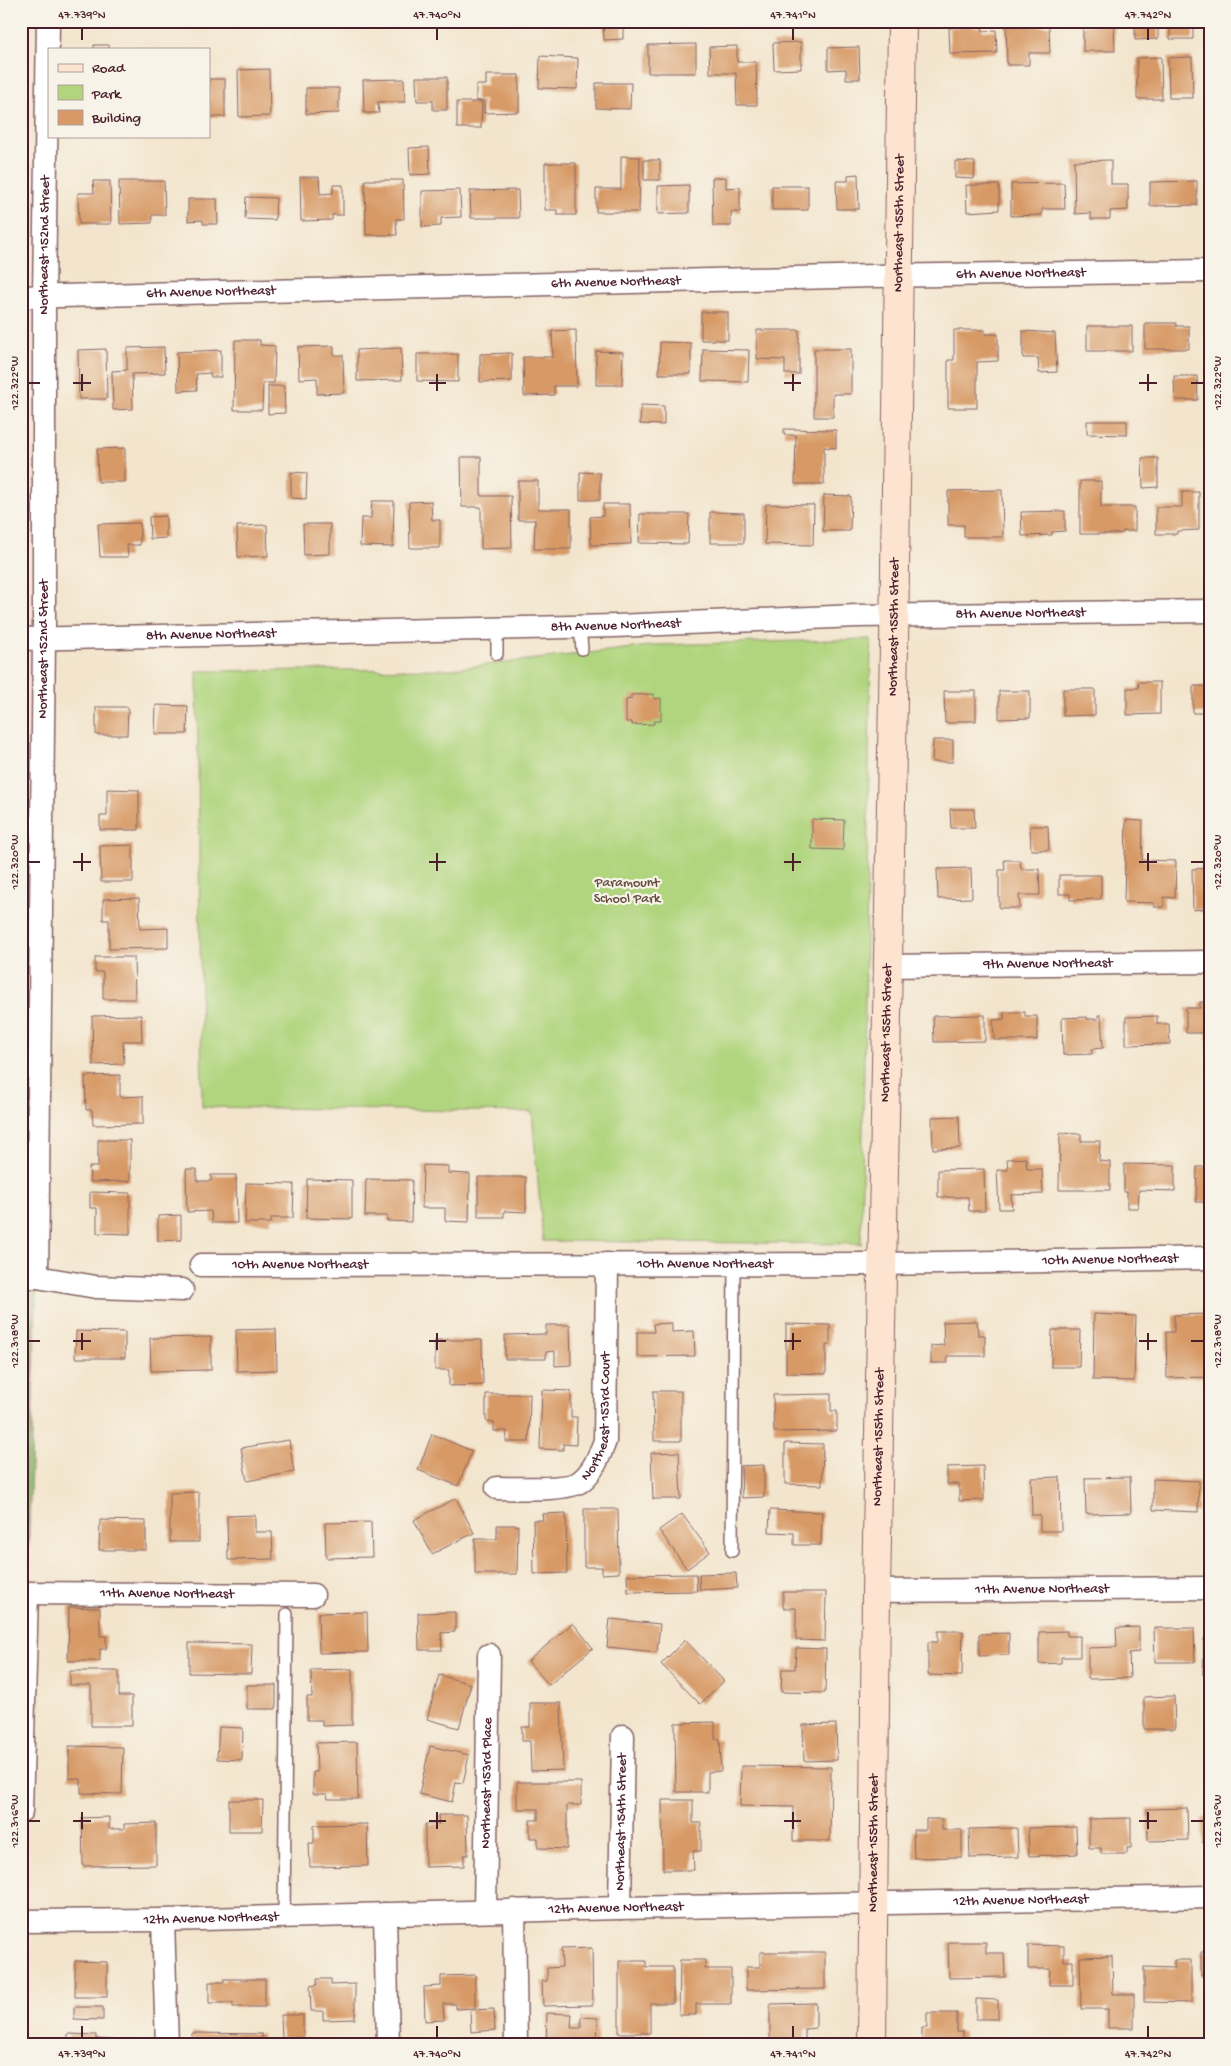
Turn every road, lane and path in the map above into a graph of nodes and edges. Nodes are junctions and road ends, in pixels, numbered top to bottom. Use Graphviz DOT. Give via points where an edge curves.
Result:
graph roads {
  1 [pos="48,21"];
  2 [pos="902,21"];
  3 [pos="1210,271"];
  4 [pos="899,276"];
  5 [pos="44,296"];
  6 [pos="21,297"];
  7 [pos="1210,611"];
  8 [pos="894,616"];
  9 [pos="498,628"];
  10 [pos="21,639"];
  11 [pos="44,639"];
  12 [pos="498,654"];
  13 [pos="1210,962"];
  14 [pos="886,966"];
  15 [pos="1210,1258"];
  16 [pos="607,1264"];
  17 [pos="734,1264"];
  18 [pos="882,1264"];
  19 [pos="201,1265"];
  20 [pos="29,1277"];
  21 [pos="182,1290"];
  22 [pos="497,1488"];
  23 [pos="732,1551"];
  24 [pos="1210,1588"];
  25 [pos="876,1591"];
  26 [pos="24,1593"];
  27 [pos="313,1595"];
  28 [pos="287,1614"];
  29 [pos="489,1655"];
  30 [pos="623,1736"];
  31 [pos="21,1811"];
  32 [pos="1210,1897"];
  33 [pos="874,1904"];
  34 [pos="620,1908"];
  35 [pos="514,1910"];
  36 [pos="485,1911"];
  37 [pos="385,1914"];
  38 [pos="284,1916"];
  39 [pos="164,1920"];
  40 [pos="21,1921"];
  41 [pos="167,2045"];
  42 [pos="388,2045"];
  43 [pos="516,2045"];
  44 [pos="872,2045"];
  1 -- 5 [label="street, Northeast 152nd Street"];
  2 -- 4 [label="street, Northeast 155th Street"];
  3 -- 4 [label="street, 6th Avenue Northeast"];
  4 -- 5 [label="street, 6th Avenue Northeast"];
  4 -- 8 [label="street, Northeast 155th Street"];
  5 -- 6 [label="street, 6th Avenue Northeast"];
  5 -- 11 [label="street, Northeast 152nd Street"];
  7 -- 8 [label="street, 8th Avenue Northeast"];
  8 -- 9 [label="street, 8th Avenue Northeast" via="581,638"];
  8 -- 14 [label="street, Northeast 155th Street"];
  9 -- 11 [label="street, 8th Avenue Northeast"];
  9 -- 12 [label="lane"];
  10 -- 11 [label="street, 8th Avenue Northeast"];
  11 -- 20 [label="street, Northeast 152nd Street"];
  13 -- 14 [label="street, 9th Avenue Northeast"];
  14 -- 18 [label="street, Northeast 155th Street"];
  15 -- 18 [label="street, 10th Avenue Northeast"];
  16 -- 17 [label="street, 10th Avenue Northeast"];
  16 -- 19 [label="street, 10th Avenue Northeast"];
  16 -- 22 [label="street, Northeast 153rd Court" via="605,1442 596,1464 580,1482 556,1488"];
  17 -- 18 [label="street, 10th Avenue Northeast"];
  17 -- 23 [label="lane"];
  18 -- 25 [label="street, Northeast 155th Street"];
  20 -- 21 [label="street" via="96,1287"];
  24 -- 25 [label="street, 11th Avenue Northeast"];
  25 -- 33 [label="street, Northeast 155th Street"];
  26 -- 27 [label="street, 11th Avenue Northeast"];
  26 -- 31 [label="street"];
  28 -- 38 [label="lane"];
  29 -- 36 [label="street, Northeast 153rd Place"];
  30 -- 34 [label="street, Northeast 154th Street"];
  32 -- 33 [label="street, 12th Avenue Northeast"];
  33 -- 34 [label="street, 12th Avenue Northeast"];
  33 -- 44 [label="street, Northeast 155th Street"];
  34 -- 35 [label="street, 12th Avenue Northeast"];
  35 -- 36 [label="street, 12th Avenue Northeast"];
  35 -- 43 [label="street"];
  36 -- 37 [label="street, 12th Avenue Northeast"];
  37 -- 38 [label="street, 12th Avenue Northeast"];
  37 -- 42 [label="street"];
  38 -- 39 [label="street, 12th Avenue Northeast"];
  39 -- 40 [label="street, 12th Avenue Northeast"];
  39 -- 41 [label="street"];
}
